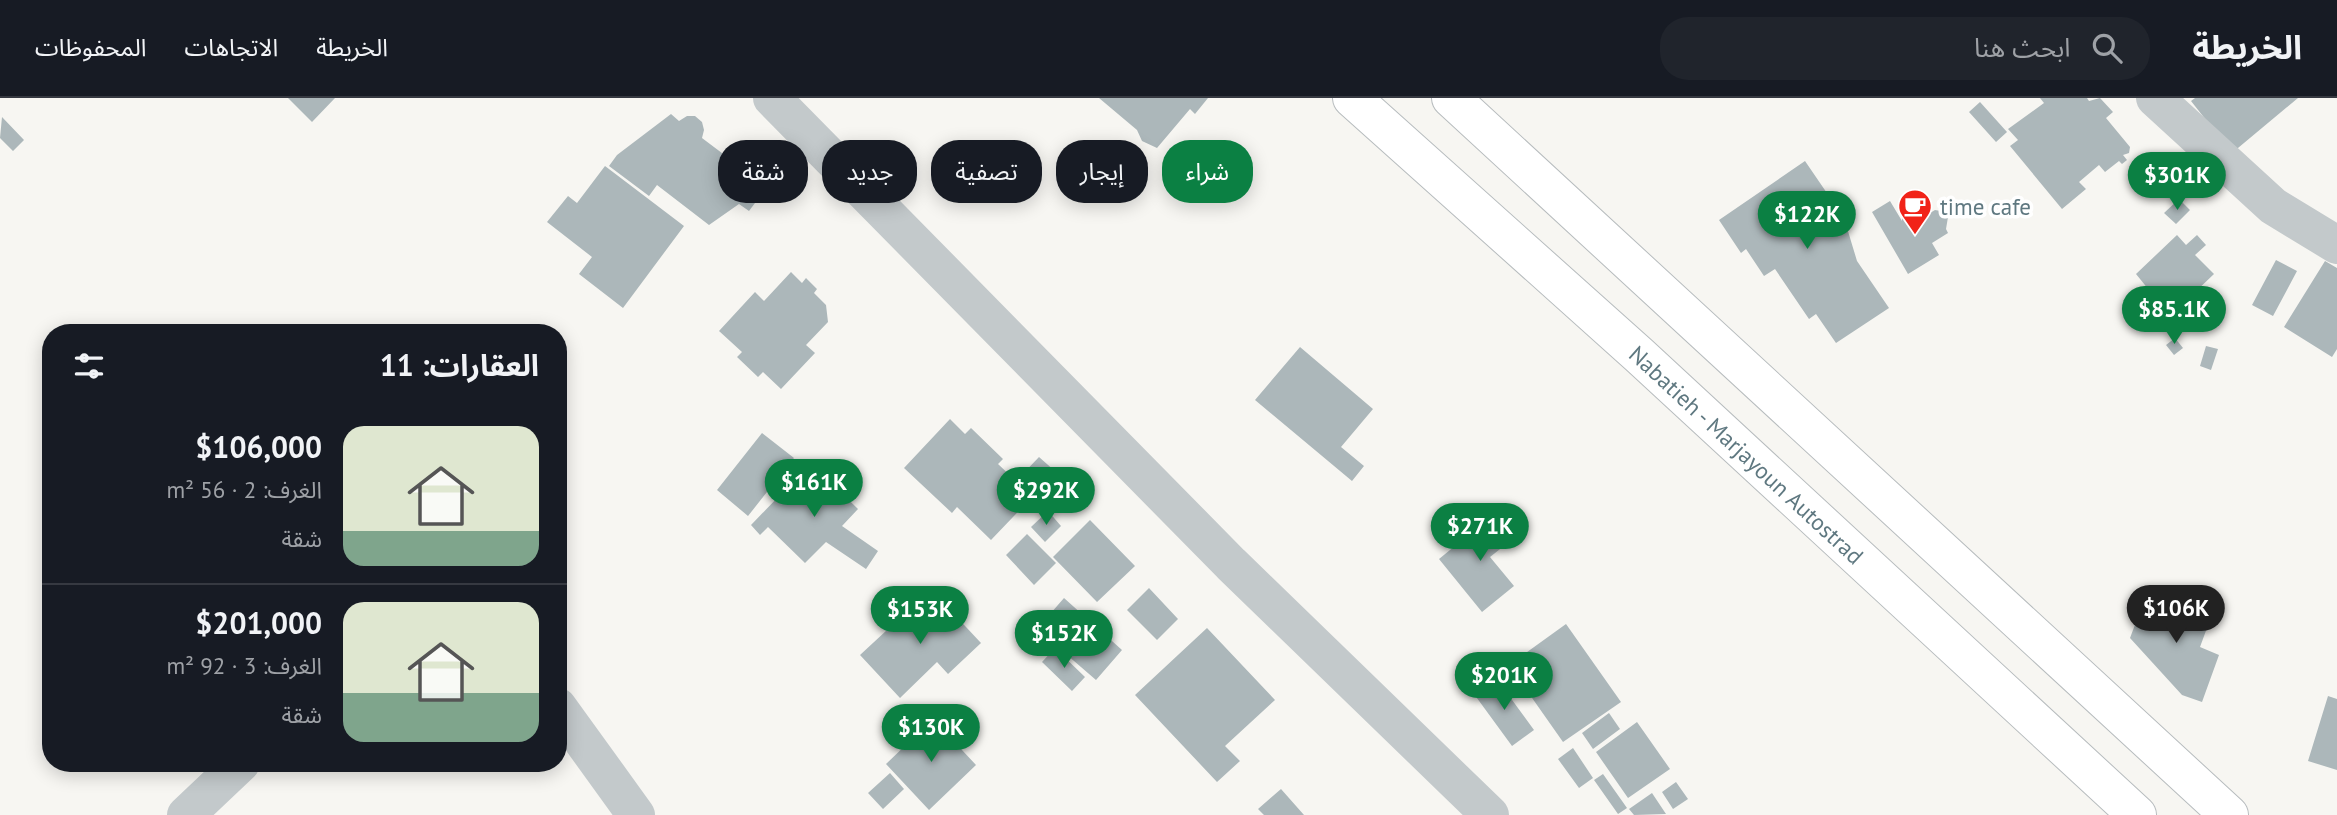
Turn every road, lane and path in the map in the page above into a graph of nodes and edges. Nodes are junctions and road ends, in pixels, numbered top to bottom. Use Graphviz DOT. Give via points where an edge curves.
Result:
graph roads {
  1 [pos="772,98"];
  2 [pos="1352,98"];
  3 [pos="1451,98"];
  4 [pos="2155,98"];
  5 [pos="2337,245"];
  6 [pos="567,719"];
  7 [pos="234,772"];
  8 [pos="204,809"];
  9 [pos="636,815"];
  10 [pos="1490,815"];
  11 [pos="2137,815"];
  12 [pos="2229,815"];
  1 -- 10 [label="street" via="1231,565"];
  2 -- 11 [label="highway, Nabatieh - Marjayoun Autostrad" via="1639,355"];
  3 -- 12 [label="highway"];
  4 -- 5 [label="street" via="2273,206"];
  6 -- 9 [label="street"];
  7 -- 8 [label="street"];
}
